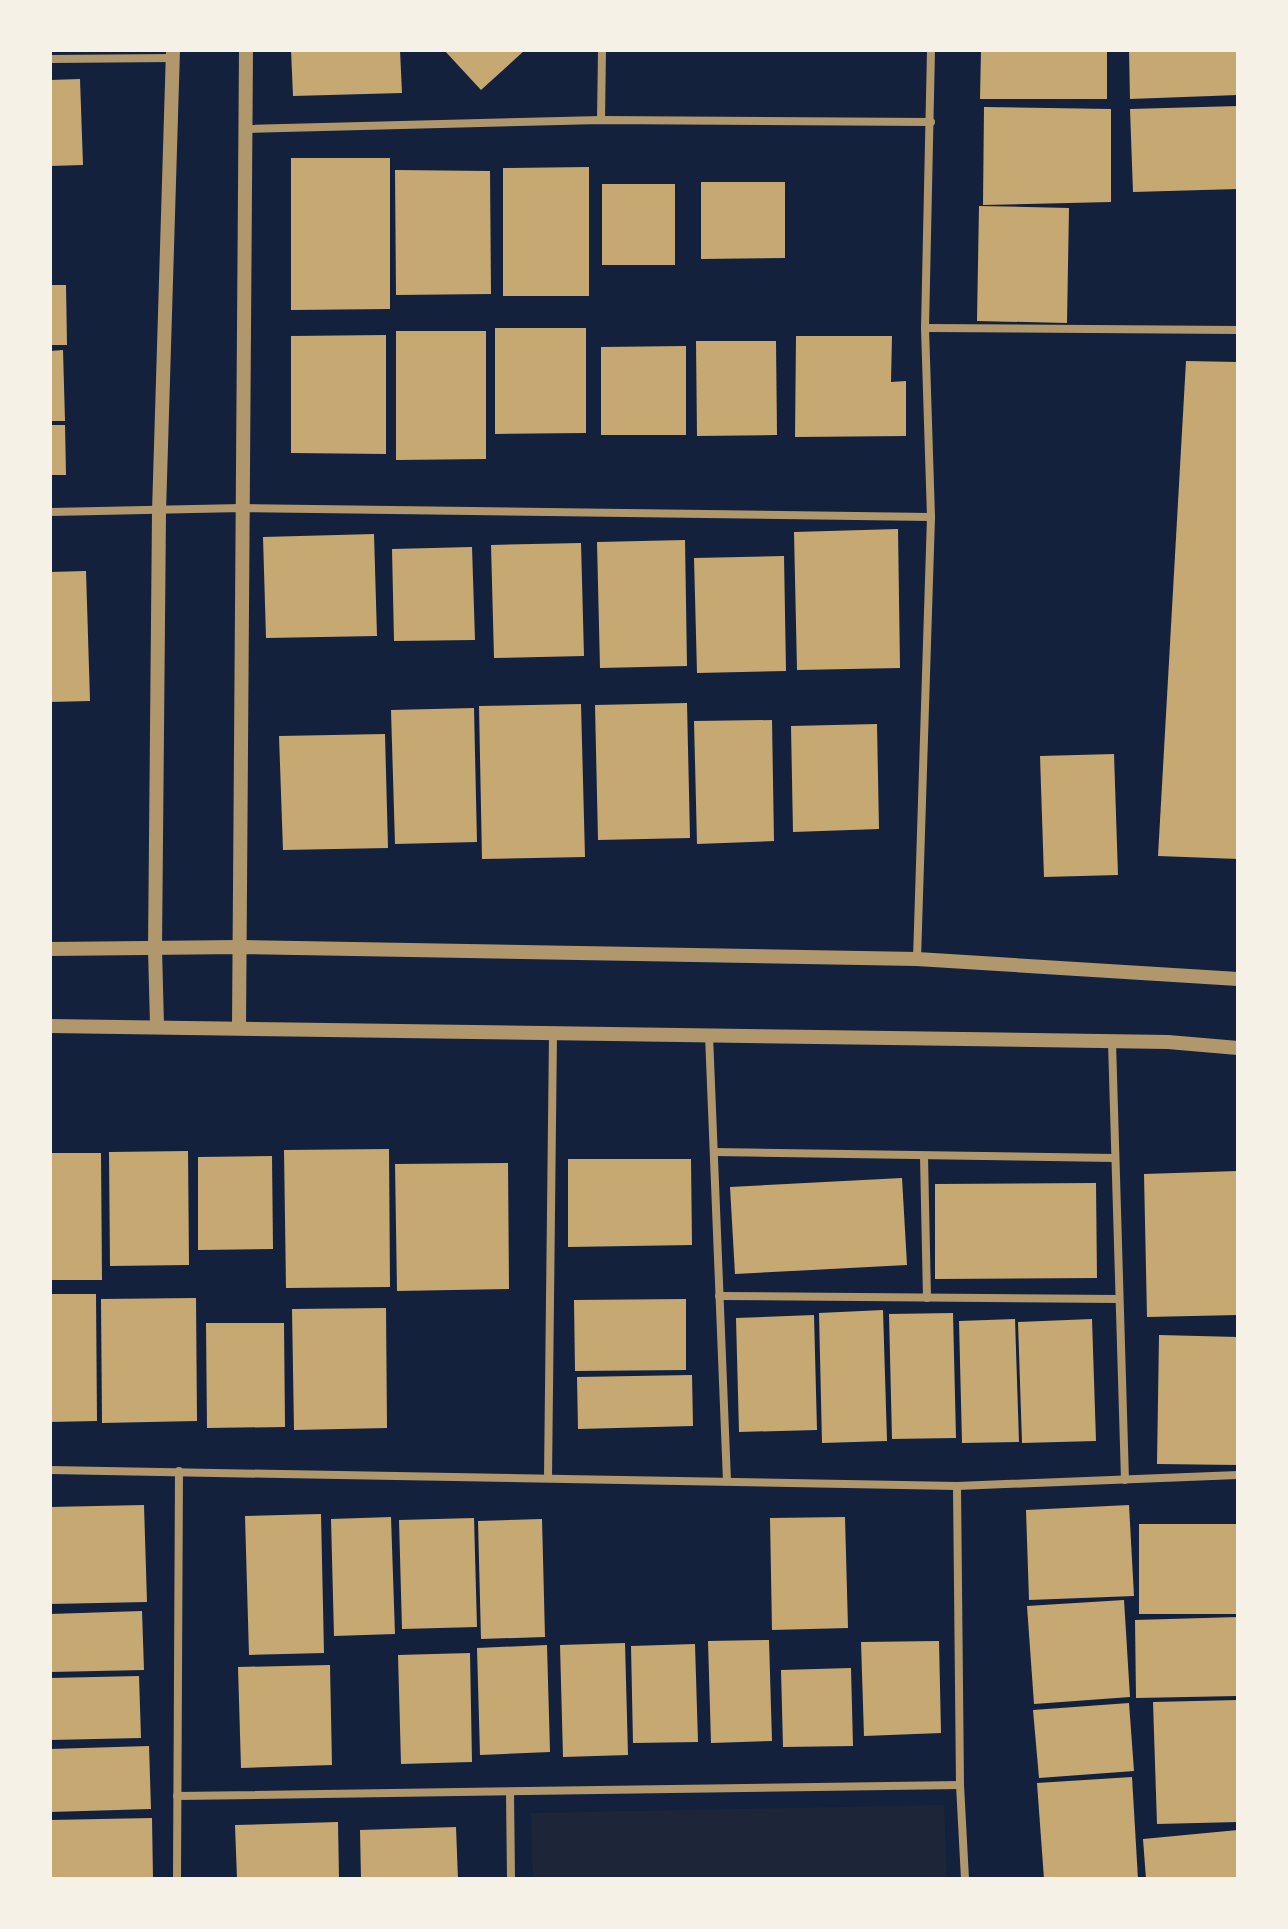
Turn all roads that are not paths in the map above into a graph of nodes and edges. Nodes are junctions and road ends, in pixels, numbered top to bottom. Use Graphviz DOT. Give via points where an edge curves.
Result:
graph roads {
  1 [pos="246,50"];
  2 [pos="602,50"];
  3 [pos="931,50"];
  4 [pos="173,54"];
  5 [pos="50,59"];
  6 [pos="601,120"];
  7 [pos="931,122"];
  8 [pos="245,129"];
  9 [pos="925,328"];
  10 [pos="1238,330"];
  11 [pos="242,508"];
  12 [pos="50,512"];
  13 [pos="159,512"];
  14 [pos="931,517"];
  15 [pos="240,947"];
  16 [pos="50,949"];
  17 [pos="155,949"];
  18 [pos="917,959"];
  19 [pos="1238,979"];
  20 [pos="157,1025"];
  21 [pos="50,1026"];
  22 [pos="239,1028"];
  23 [pos="553,1033"];
  24 [pos="709,1034"];
  25 [pos="1112,1042"];
  26 [pos="1238,1048"];
  27 [pos="714,1152"];
  28 [pos="924,1156"];
  29 [pos="1115,1158"];
  30 [pos="719,1296"];
  31 [pos="927,1298"];
  32 [pos="1119,1299"];
  33 [pos="50,1470"];
  34 [pos="179,1471"];
  35 [pos="1238,1475"];
  36 [pos="548,1478"];
  37 [pos="1125,1480"];
  38 [pos="727,1481"];
  39 [pos="957,1486"];
  40 [pos="960,1785"];
  41 [pos="510,1792"];
  42 [pos="177,1796"];
  43 [pos="177,1879"];
  44 [pos="511,1879"];
  45 [pos="965,1879"];
  1 -- 8 [label="street"];
  2 -- 6 [label="street"];
  3 -- 7 [label="street"];
  4 -- 5 [label="street"];
  4 -- 13 [label="street"];
  6 -- 7 [label="street"];
  6 -- 8 [label="street"];
  7 -- 9 [label="street"];
  8 -- 11 [label="street"];
  9 -- 10 [label="street"];
  9 -- 14 [label="street"];
  11 -- 13 [label="street"];
  11 -- 14 [label="street"];
  11 -- 15 [label="street"];
  12 -- 13 [label="street"];
  13 -- 17 [label="street"];
  14 -- 18 [label="street"];
  15 -- 17 [label="street"];
  15 -- 18 [label="street"];
  15 -- 22 [label="street"];
  16 -- 17 [label="street"];
  17 -- 20 [label="street"];
  18 -- 19 [label="street"];
  20 -- 21 [label="street"];
  20 -- 22 [label="street"];
  22 -- 23 [label="street"];
  23 -- 24 [label="street"];
  23 -- 36 [label="street"];
  24 -- 25 [label="street"];
  24 -- 27 [label="street"];
  25 -- 26 [label="street"];
  25 -- 29 [label="street"];
  27 -- 28 [label="street"];
  27 -- 30 [label="street"];
  28 -- 29 [label="street"];
  28 -- 31 [label="street"];
  29 -- 32 [label="street"];
  30 -- 31 [label="street"];
  30 -- 38 [label="street"];
  31 -- 32 [label="street"];
  32 -- 37 [label="street"];
  33 -- 34 [label="street"];
  34 -- 36 [label="street"];
  34 -- 42 [label="street"];
  35 -- 37 [label="street"];
  36 -- 38 [label="street"];
  37 -- 39 [label="street"];
  38 -- 39 [label="street"];
  39 -- 40 [label="street"];
  40 -- 41 [label="street"];
  40 -- 45 [label="street"];
  41 -- 42 [label="street"];
  41 -- 44 [label="street"];
  42 -- 43 [label="street"];
}
